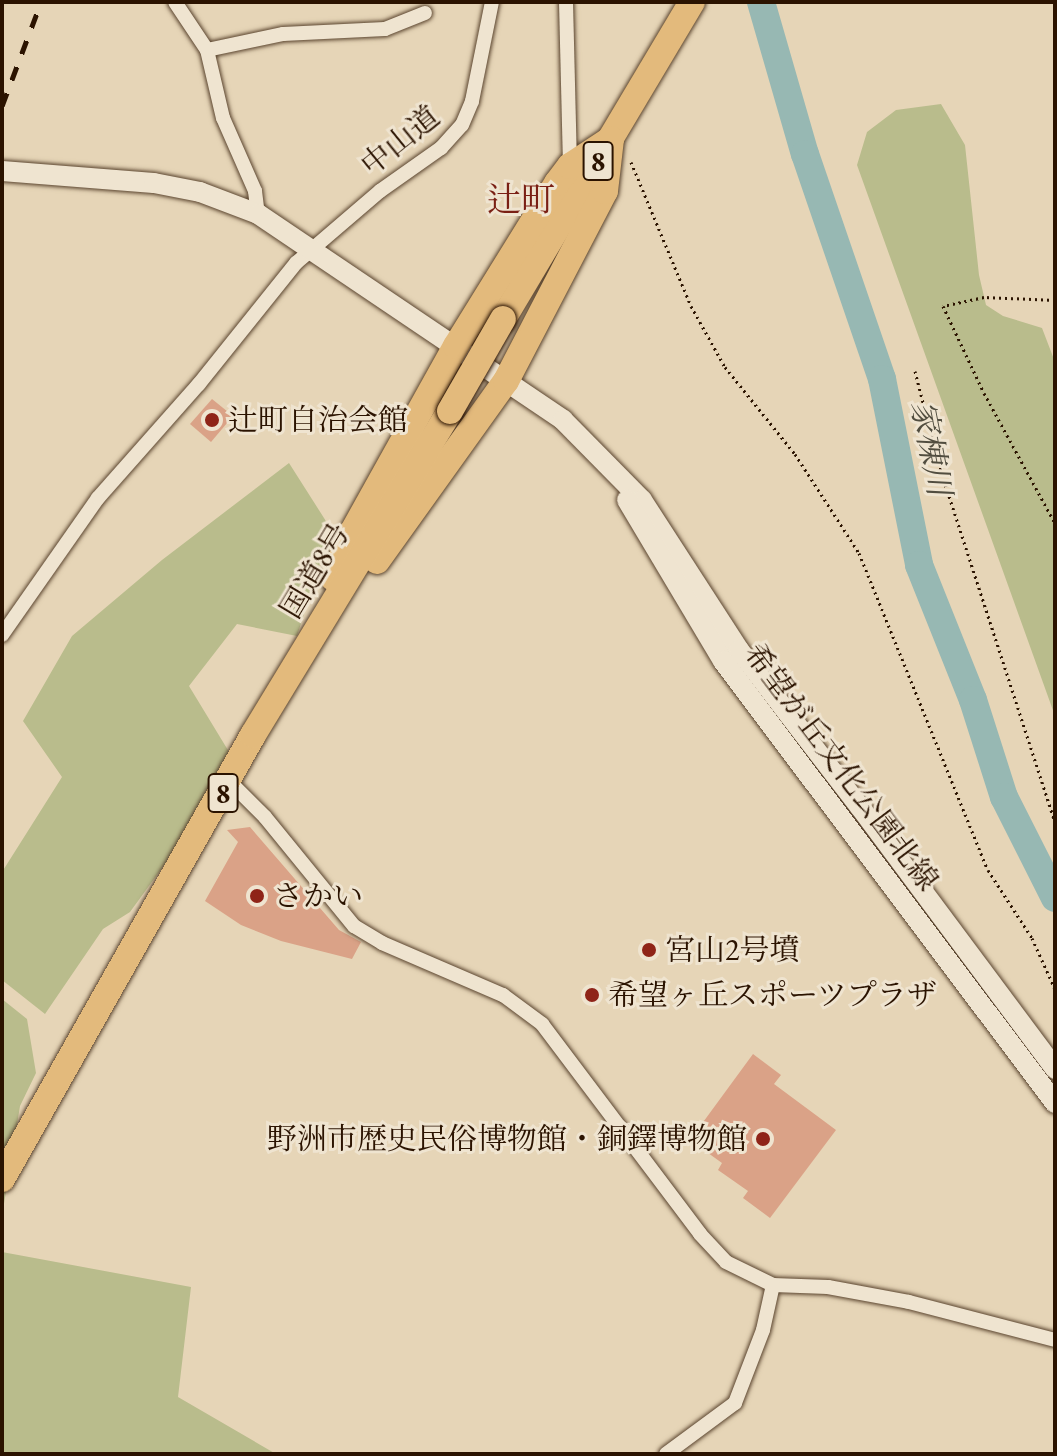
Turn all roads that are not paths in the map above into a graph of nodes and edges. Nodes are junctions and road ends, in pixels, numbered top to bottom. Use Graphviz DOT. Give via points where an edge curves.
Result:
graph roads {
  1 [pos="175,2"];
  2 [pos="492,2"];
  3 [pos="566,2"];
  4 [pos="692,2"];
  5 [pos="425,13"];
  6 [pos="207,50"];
  7 [pos="615,131"];
  8 [pos="570,166"];
  9 [pos="2,171"];
  10 [pos="258,214"];
  11 [pos="311,251"];
  12 [pos="456,346"];
  13 [pos="506,381"];
  14 [pos="599,454"];
  15 [pos="321,623"];
  16 [pos="2,635"];
  17 [pos="229,781"];
  18 [pos="1055,1069"];
  19 [pos="1055,1103"];
  20 [pos="2,1179"];
  21 [pos="773,1285"];
  22 [pos="1055,1340"];
  23 [pos="666,1454"];
  1 -- 6 [label="street"];
  2 -- 11 [label="street, 中山道" via="472,101 462,125 441,148 380,191"];
  3 -- 8 [label="street"];
  4 -- 7 [label="highway, 国道8号 / 8"];
  5 -- 6 [label="street" via="385,29 283,34"];
  6 -- 10 [label="street" via="223,118 255,191"];
  7 -- 8 [label="highway"];
  7 -- 13 [label="highway" via="605,191"];
  7 -- 15 [label="highway, 国道8号 / 8, bridge"];
  8 -- 12 [label="highway"];
  9 -- 10 [label="main road, 希望が丘文化公園北線" via="154,183 200,192"];
  10 -- 11 [label="main road, 希望が丘文化公園北線"];
  11 -- 12 [label="main road, 希望が丘文化公園北線"];
  11 -- 16 [label="street, 中山道" via="98,498"];
  12 -- 13 [label="main road, 希望が丘文化公園北線"];
  12 -- 15 [label="highway" via="353,531"];
  13 -- 14 [label="main road, 希望が丘文化公園北線" via="563,420"];
  13 -- 15 [label="highway" via="376,563"];
  14 -- 18 [label="main road, 希望が丘文化公園北線" via="642,500 739,650"];
  14 -- 19 [label="main road, 希望が丘文化公園北線" via="723,661"];
  15 -- 17 [label="highway, 国道8号 / 8"];
  17 -- 20 [label="highway, 国道8号 / 8"];
  17 -- 21 [label="street" via="354,926 503,995 542,1024 700,1234 726,1262"];
  21 -- 22 [label="street" via="828,1287 909,1302"];
  21 -- 23 [label="street" via="763,1330 735,1403"];
}
